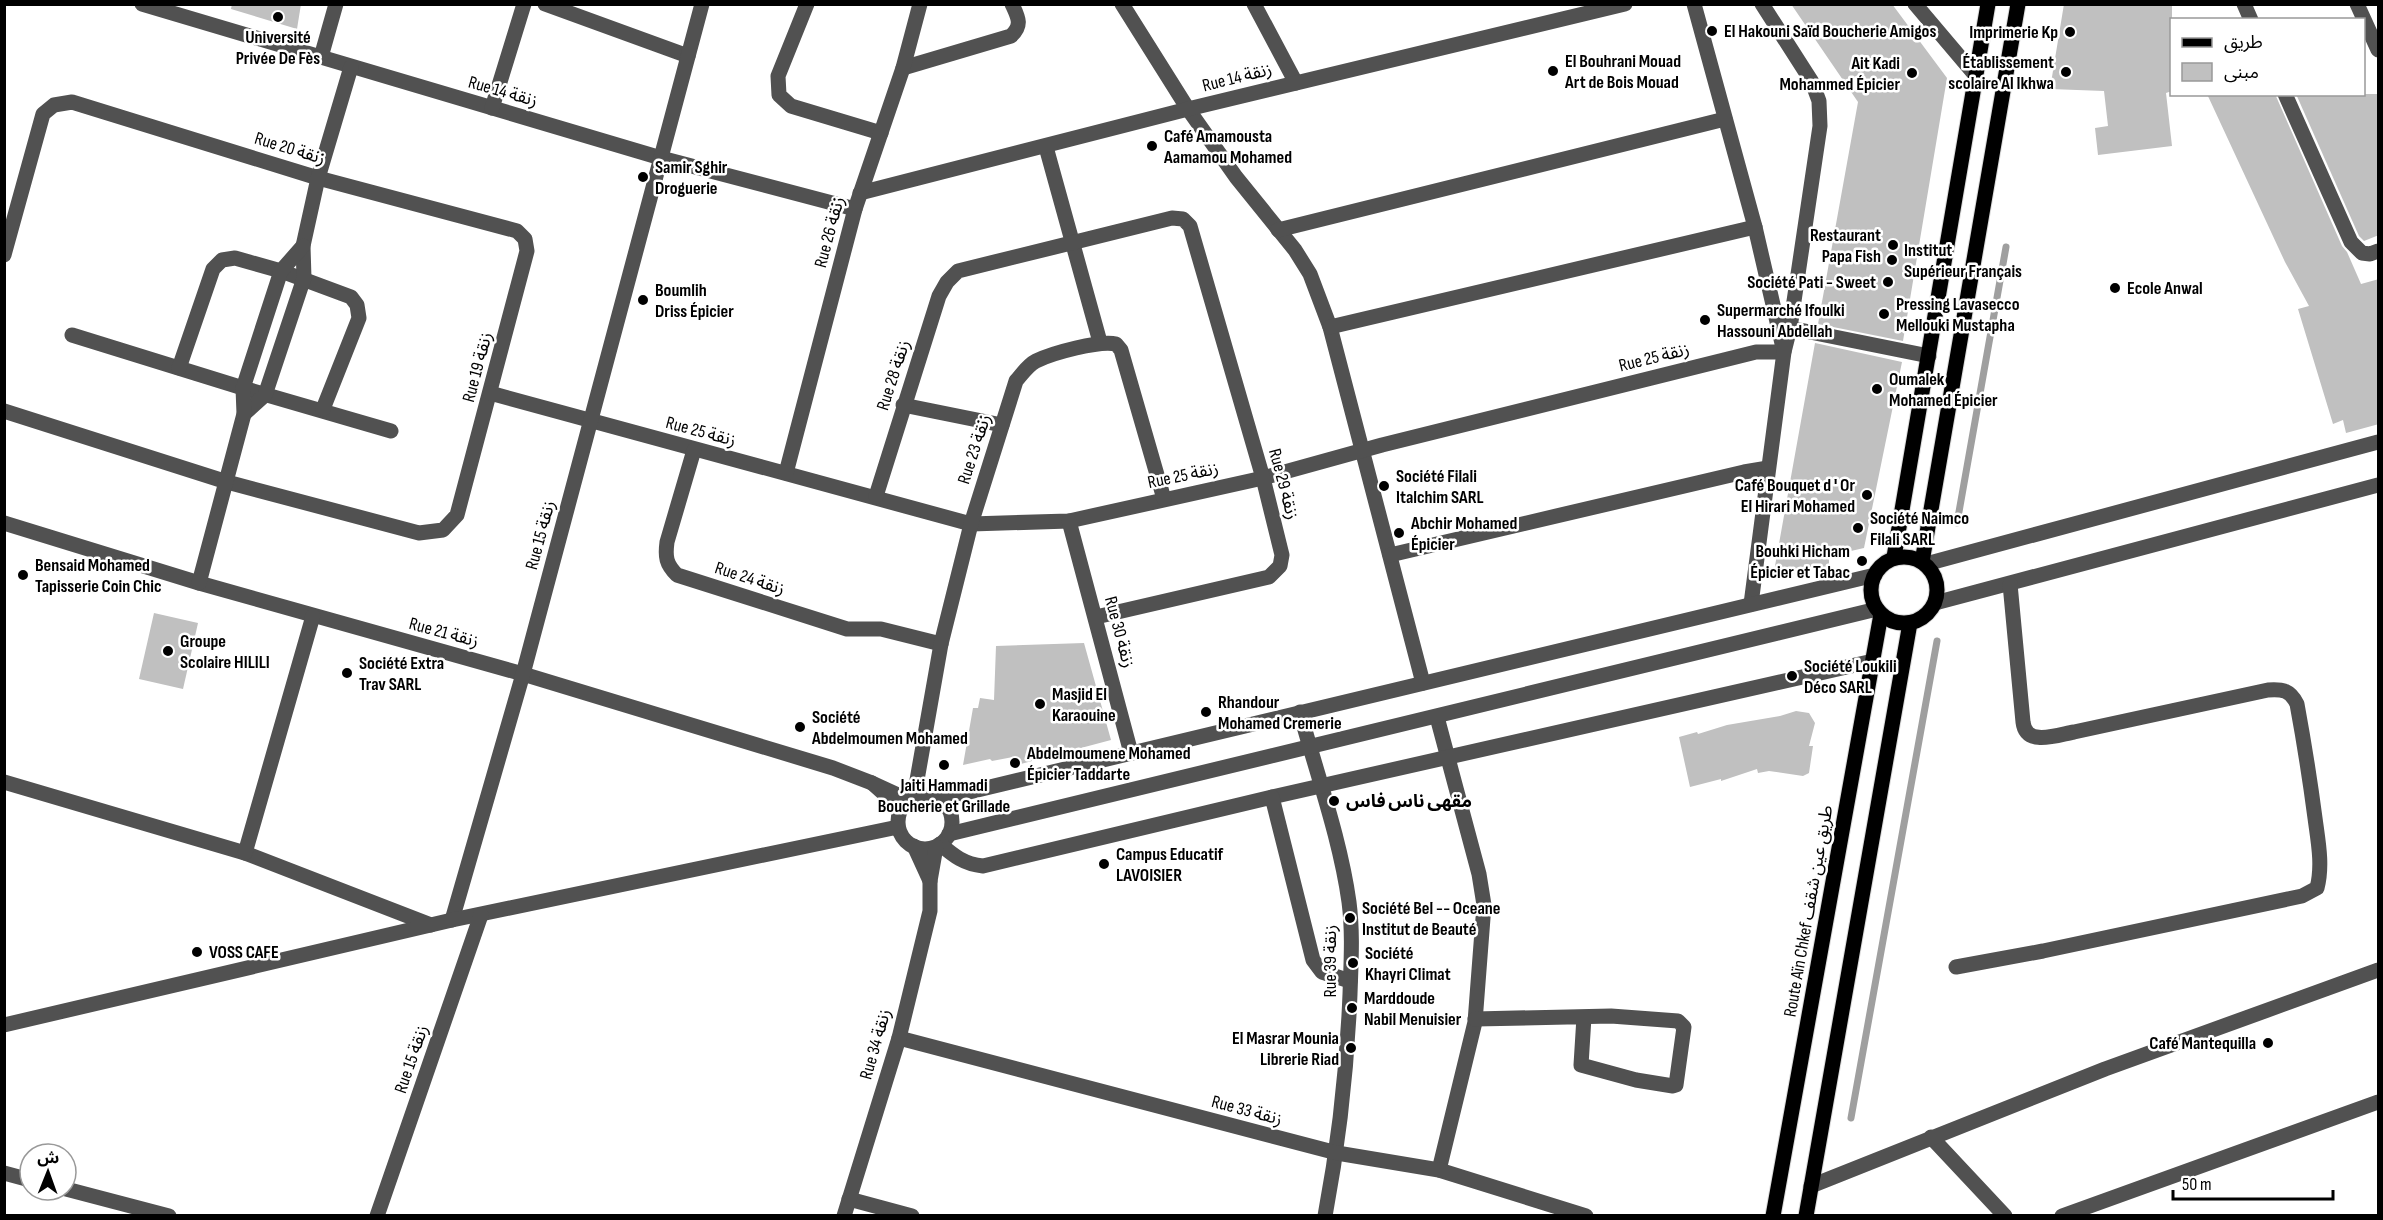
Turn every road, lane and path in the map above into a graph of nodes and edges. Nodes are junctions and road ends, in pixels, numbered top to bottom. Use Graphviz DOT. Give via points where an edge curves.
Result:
graph roads {
  1 [pos="142,4"];
  2 [pos="336,4"];
  3 [pos="524,4"];
  4 [pos="545,4"];
  5 [pos="702,4"];
  6 [pos="807,4"];
  7 [pos="920,4"];
  8 [pos="1012,4"];
  9 [pos="1122,4"];
  10 [pos="1254,4"];
  11 [pos="1625,4"];
  12 [pos="1694,4"];
  13 [pos="1762,4"];
  14 [pos="1915,4"];
  15 [pos="1988,4"];
  16 [pos="2018,4"];
  17 [pos="2244,4"];
  18 [pos="2356,4"];
  19 [pos="2250,18"];
  20 [pos="2363,18"];
  21 [pos="2365,22"];
  22 [pos="2379,50"];
  23 [pos="688,56"];
  24 [pos="321,57"];
  25 [pos="351,67"];
  26 [pos="903,68"];
  27 [pos="1976,76"];
  28 [pos="1296,83"];
  29 [pos="2286,96"];
  30 [pos="492,108"];
  31 [pos="1188,109"];
  32 [pos="1725,119"];
  33 [pos="881,133"];
  34 [pos="1046,147"];
  35 [pos="661,158"];
  36 [pos="318,178"];
  37 [pos="860,193"];
  38 [pos="855,209"];
  39 [pos="1755,227"];
  40 [pos="1278,230"];
  41 [pos="516,231"];
  42 [pos="1074,244"];
  43 [pos="303,246"];
  44 [pos="2379,251"];
  45 [pos="5,252"];
  46 [pos="281,271"];
  47 [pos="304,279"];
  48 [pos="1330,327"];
  49 [pos="1790,328"];
  50 [pos="72,334"];
  51 [pos="1100,342"];
  52 [pos="1784,352"];
  53 [pos="1929,356"];
  54 [pos="179,368"];
  55 [pos="243,388"];
  56 [pos="490,393"];
  57 [pos="265,394"];
  58 [pos="903,405"];
  59 [pos="323,409"];
  60 [pos="4,411"];
  61 [pos="244,414"];
  62 [pos="590,422"];
  63 [pos="1002,425"];
  64 [pos="391,430"];
  65 [pos="2379,442"];
  66 [pos="694,450"];
  67 [pos="1361,451"];
  68 [pos="1768,468"];
  69 [pos="786,473"];
  70 [pos="1263,478"];
  71 [pos="227,482"];
  72 [pos="2379,485"];
  73 [pos="876,496"];
  74 [pos="1164,499"];
  75 [pos="1069,521"];
  76 [pos="4,523"];
  77 [pos="971,524"];
  78 [pos="1390,555"];
  79 [pos="1894,557"];
  80 [pos="1924,563"];
  81 [pos="1875,575"];
  82 [pos="199,583"];
  83 [pos="2010,584"];
  84 [pos="1935,603"];
  85 [pos="1751,604"];
  86 [pos="1879,612"];
  87 [pos="313,616"];
  88 [pos="1096,617"];
  89 [pos="1910,623"];
  90 [pos="941,644"];
  91 [pos="1872,661"];
  92 [pos="523,674"];
  93 [pos="1423,683"];
  94 [pos="1300,712"];
  95 [pos="1437,717"];
  96 [pos="1310,748"];
  97 [pos="1131,753"];
  98 [pos="1448,758"];
  99 [pos="4,782"];
  100 [pos="1321,787"];
  101 [pos="1272,797"];
  102 [pos="940,799"];
  103 [pos="908,802"];
  104 [pos="898,826"];
  105 [pos="942,842"];
  106 [pos="914,846"];
  107 [pos="245,853"];
  108 [pos="930,881"];
  109 [pos="481,915"];
  110 [pos="452,920"];
  111 [pos="431,925"];
  112 [pos="1956,967"];
  113 [pos="2379,970"];
  114 [pos="1350,981"];
  115 [pos="1584,1017"];
  116 [pos="1475,1019"];
  117 [pos="4,1025"];
  118 [pos="899,1038"];
  119 [pos="2379,1102"];
  120 [pos="1931,1137"];
  121 [pos="1337,1153"];
  122 [pos="1439,1170"];
  123 [pos="1812,1186"];
  124 [pos="78,1192"];
  125 [pos="849,1199"];
  126 [pos="169,1215"];
  127 [pos="377,1215"];
  128 [pos="844,1215"];
  129 [pos="912,1215"];
  130 [pos="1325,1215"];
  131 [pos="1586,1215"];
  132 [pos="1773,1215"];
  133 [pos="1806,1215"];
  134 [pos="2005,1215"];
  135 [pos="2062,1215"];
  1 -- 24 [label="street, Rue 14 زنقة"];
  2 -- 24 [label="street"];
  3 -- 30 [label="street"];
  4 -- 23 [label="street"];
  5 -- 23 [label="street"];
  6 -- 33 [label="street" via="778,76 779,95 791,105"];
  7 -- 26 [label="street, Rue 26 زنقة"];
  8 -- 26 [label="street" via="1020,24 1011,36"];
  9 -- 31 [label="street"];
  10 -- 28 [label="street"];
  11 -- 28 [label="street, Rue 14 زنقة"];
  12 -- 32 [label="street"];
  13 -- 49 [label="street" via="1802,63 1819,101 1818,147"];
  14 -- 27 [label="street"];
  15 -- 27 [label="main road"];
  16 -- 80 [label="main road"];
  17 -- 19 [label="street"];
  18 -- 20 [label="street"];
  21 -- 22 [label="street"];
  23 -- 35 [label="street"];
  24 -- 25 [label="street, Rue 14 زنقة"];
  25 -- 30 [label="street, Rue 14 زنقة"];
  25 -- 36 [label="street"];
  26 -- 33 [label="street, Rue 26 زنقة"];
  27 -- 53 [label="main road"];
  28 -- 31 [label="street, Rue 14 زنقة"];
  29 -- 44 [label="street" via="2351,242 2362,253"];
  30 -- 35 [label="street, Rue 14 زنقة"];
  31 -- 34 [label="street, Rue 14 زنقة"];
  31 -- 40 [label="street"];
  32 -- 39 [label="street"];
  32 -- 40 [label="street"];
  33 -- 37 [label="street, Rue 26 زنقة"];
  34 -- 37 [label="street, Rue 14 زنقة"];
  34 -- 42 [label="street"];
  35 -- 38 [label="street, Rue 14 زنقة"];
  35 -- 62 [label="street, Rue 15 زنقة"];
  36 -- 41 [label="street, Rue 20 زنقة"];
  36 -- 43 [label="street"];
  36 -- 45 [label="street, Rue 20 زنقة" via="72,102 54,105 43,114"];
  37 -- 38 [label="street, Rue 26 زنقة"];
  38 -- 69 [label="street, Rue 26 زنقة"];
  39 -- 48 [label="street"];
  39 -- 52 [label="street"];
  40 -- 48 [label="street" via="1310,274"];
  41 -- 56 [label="street, Rue 19 زنقة" via="525,239 527,251"];
  42 -- 51 [label="street"];
  42 -- 58 [label="street, Rue 28 زنقة" via="958,271 939,296"];
  42 -- 70 [label="street, Rue 29 زنقة" via="1172,218 1183,219 1190,226"];
  43 -- 46 [label="street"];
  43 -- 47 [label="street"];
  46 -- 47 [label="street"];
  46 -- 54 [label="street" via="234,258 222,260 213,269"];
  46 -- 55 [label="street"];
  47 -- 57 [label="street"];
  47 -- 59 [label="street" via="351,297 359,318"];
  48 -- 67 [label="street"];
  49 -- 52 [label="street"];
  49 -- 53 [label="street"];
  50 -- 54 [label="street"];
  51 -- 63 [label="street, Rue 23 زنقة" via="1037,360 1027,367 1016,381"];
  51 -- 74 [label="street" via="1116,344 1121,350"];
  52 -- 67 [label="street, Rue 25 زنقة" via="1756,351"];
  52 -- 68 [label="street"];
  53 -- 79 [label="main road"];
  54 -- 55 [label="street"];
  55 -- 57 [label="street"];
  55 -- 61 [label="street"];
  56 -- 62 [label="street"];
  56 -- 71 [label="street, Rue 19 زنقة" via="457,515 443,530 419,533"];
  57 -- 59 [label="street"];
  57 -- 61 [label="street"];
  58 -- 63 [label="street"];
  58 -- 73 [label="street, Rue 28 زنقة"];
  59 -- 64 [label="street"];
  60 -- 71 [label="street"];
  61 -- 71 [label="street"];
  62 -- 66 [label="street, Rue 25 زنقة"];
  62 -- 92 [label="street, Rue 15 زنقة"];
  63 -- 77 [label="street, Rue 23 زنقة"];
  65 -- 80 [label="street"];
  66 -- 69 [label="street, Rue 25 زنقة"];
  66 -- 90 [label="street, Rue 24 زنقة" via="665,556 677,575 847,629 881,629"];
  67 -- 70 [label="street, Rue 25 زنقة"];
  67 -- 78 [label="street"];
  68 -- 78 [label="street"];
  68 -- 85 [label="street"];
  69 -- 73 [label="street, Rue 25 زنقة"];
  70 -- 74 [label="street, Rue 25 زنقة"];
  70 -- 88 [label="street, Rue 29 زنقة" via="1282,555 1280,566 1269,578"];
  71 -- 82 [label="street"];
  72 -- 83 [label="street"];
  73 -- 77 [label="street, Rue 25 زنقة"];
  74 -- 75 [label="street, Rue 25 زنقة"];
  75 -- 77 [label="street, Rue 25 زنقة"];
  75 -- 88 [label="street, Rue 30 زنقة"];
  76 -- 82 [label="street, Rue 21 زنقة"];
  77 -- 90 [label="street, Rue 23 زنقة"];
  78 -- 93 [label="street"];
  79 -- 80 [label="main road" via="1905,556"];
  79 -- 81 [label="main road"];
  80 -- 84 [label="main road" via="1936,581"];
  81 -- 85 [label="street"];
  81 -- 86 [label="main road" via="1870,592"];
  82 -- 87 [label="street, Rue 21 زنقة"];
  83 -- 84 [label="street"];
  83 -- 112 [label="street" via="2024,728 2031,737 2074,732 2268,690 2281,689 2292,695 2308,762 2319,877 2317,888 2302,896"];
  84 -- 89 [label="main road" via="1929,612"];
  85 -- 93 [label="street"];
  86 -- 89 [label="main road" via="1890,621"];
  86 -- 91 [label="main road, Route Aïn Chkef طريق عين شقف"];
  86 -- 95 [label="street"];
  87 -- 92 [label="street, Rue 21 زنقة"];
  87 -- 107 [label="street"];
  88 -- 97 [label="street, Rue 30 زنقة"];
  89 -- 123 [label="main road"];
  90 -- 103 [label="street, Rue 23 زنقة"];
  91 -- 98 [label="street"];
  91 -- 132 [label="main road, Route Aïn Chkef طريق عين شقف"];
  92 -- 103 [label="street, Rue 21 زنقة" via="833,768"];
  92 -- 110 [label="street, Rue 15 زنقة"];
  93 -- 94 [label="street"];
  94 -- 96 [label="street, Rue 39 زنقة"];
  94 -- 97 [label="street"];
  95 -- 96 [label="street"];
  95 -- 98 [label="street"];
  96 -- 100 [label="street, Rue 39 زنقة"];
  96 -- 105 [label="street"];
  97 -- 102 [label="street"];
  98 -- 100 [label="street"];
  98 -- 116 [label="street" via="1484,905"];
  99 -- 107 [label="street"];
  100 -- 101 [label="street"];
  100 -- 114 [label="street, Rue 39 زنقة" via="1349,903"];
  101 -- 105 [label="street" via="982,866 957,858"];
  101 -- 114 [label="street" via="1313,960 1322,972"];
  102 -- 103 [label="street" via="922,795"];
  102 -- 105 [label="street" via="951,813 952,822"];
  103 -- 104 [label="street"];
  104 -- 106 [label="street"];
  104 -- 109 [label="street"];
  105 -- 106 [label="street" via="923,849"];
  105 -- 108 [label="street"];
  106 -- 108 [label="street"];
  107 -- 111 [label="street"];
  108 -- 118 [label="street, Rue 34 زنقة" via="930,911"];
  109 -- 110 [label="street"];
  109 -- 127 [label="street, Rue 15 زنقة"];
  110 -- 111 [label="street"];
  111 -- 117 [label="street"];
  113 -- 120 [label="street"];
  114 -- 121 [label="street, Rue 39 زنقة"];
  115 -- 115 [label="street" via="1682,1023 1676,1085 1636,1080 1581,1065"];
  115 -- 116 [label="street"];
  116 -- 122 [label="street"];
  118 -- 121 [label="street, Rue 33 زنقة"];
  118 -- 125 [label="street, Rue 34 زنقة"];
  119 -- 135 [label="street"];
  120 -- 123 [label="street"];
  120 -- 134 [label="street"];
  121 -- 122 [label="street, Rue 33 زنقة"];
  121 -- 130 [label="street, Rue 39 زنقة"];
  122 -- 131 [label="street, Rue 33 زنقة"];
  123 -- 133 [label="main road"];
  124 -- 126 [label="street"];
  125 -- 128 [label="street, Rue 34 زنقة"];
  125 -- 129 [label="street"];
}
